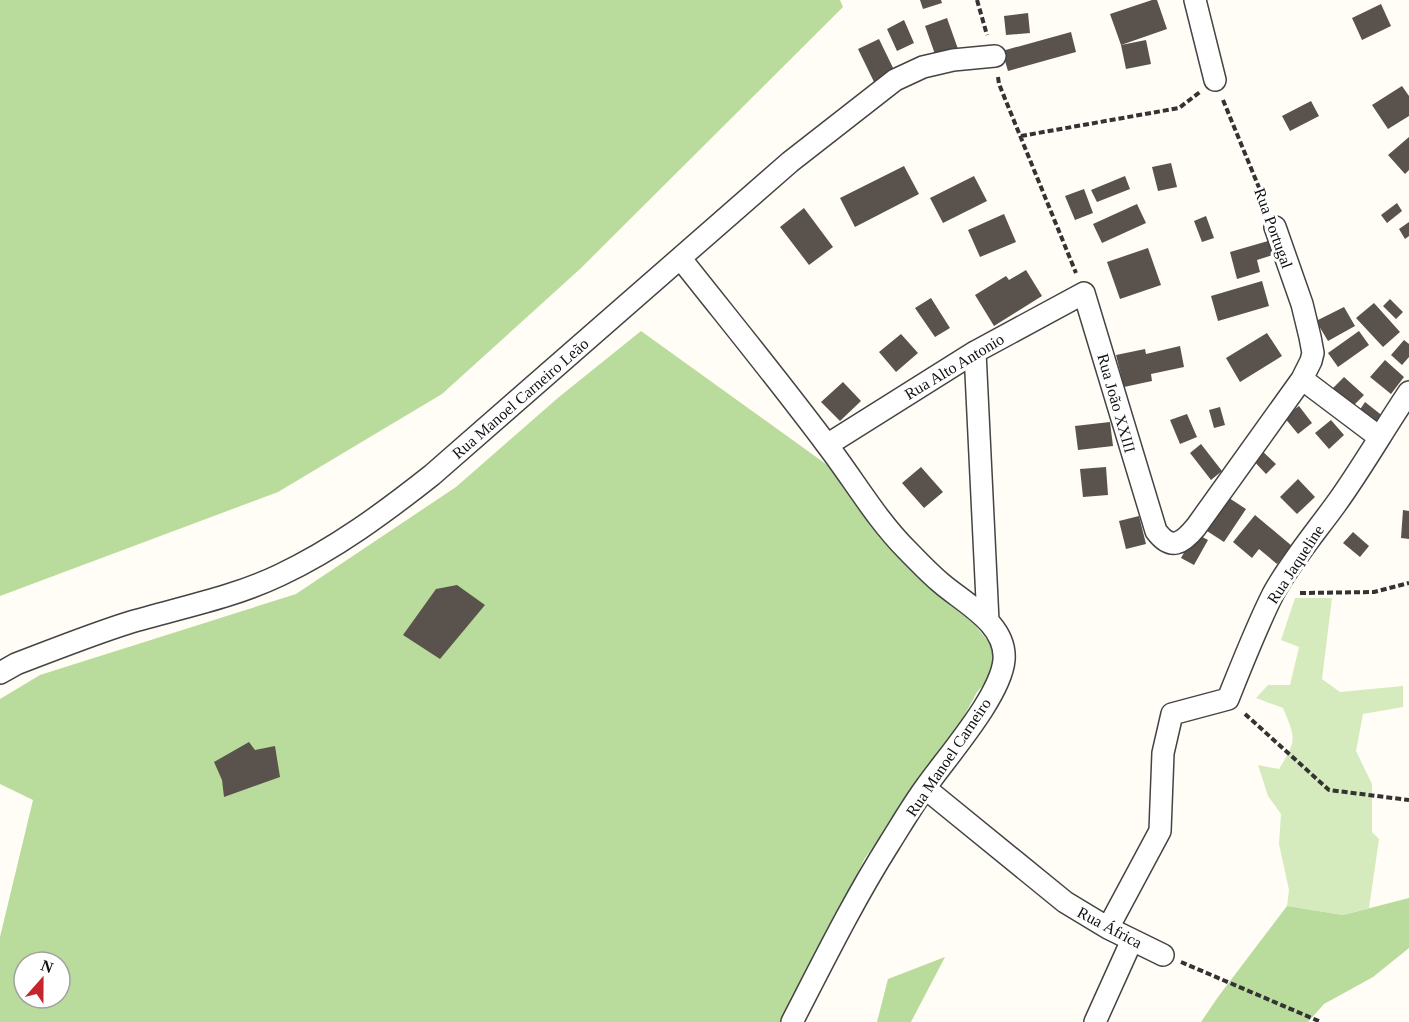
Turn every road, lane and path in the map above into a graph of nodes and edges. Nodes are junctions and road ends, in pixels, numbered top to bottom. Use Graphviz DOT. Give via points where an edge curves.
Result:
graph roads {
  1 [pos="977,0"];
  2 [pos="1195,0"];
  3 [pos="995,56"];
  4 [pos="1215,80"];
  5 [pos="1021,136"];
  6 [pos="1275,227"];
  7 [pos="681,259"];
  8 [pos="1084,293"];
  9 [pos="975,352"];
  10 [pos="1302,379"];
  11 [pos="1409,392"];
  12 [pos="1379,437"];
  13 [pos="827,445"];
  14 [pos="1409,583"];
  15 [pos="1274,593"];
  16 [pos="988,621"];
  17 [pos="0,673"];
  18 [pos="1228,699"];
  19 [pos="925,788"];
  20 [pos="1409,800"];
  21 [pos="1108,928"];
  22 [pos="1132,940"];
  23 [pos="1163,955"];
  24 [pos="792,1022"];
  25 [pos="1095,1022"];
  26 [pos="1321,1022"];
  1 -- 3 [label="path"];
  2 -- 4 [label="street"];
  3 -- 5 [label="path" via="999,84"];
  3 -- 7 [label="street, Rua Manoel Carneiro Leão" via="923,67 895,80 790,162"];
  4 -- 5 [label="path" via="1179,108"];
  4 -- 6 [label="path, Rua Portugal"];
  5 -- 8 [label="path"];
  6 -- 10 [label="street, Rua Portugal" via="1310,337 1311,362"];
  7 -- 13 [label="street, Rua Manoel Carneiro"];
  7 -- 17 [label="street, Rua Manoel Carneiro Leão" via="432,475 340,542 279,576 211,601 126,624"];
  8 -- 9 [label="street, Rua Alto Antonio"];
  8 -- 10 [label="street, Rua João XXIII" via="1151,518 1156,531 1170,543 1187,538 1196,527"];
  9 -- 13 [label="street, Rua Alto Antonio"];
  9 -- 16 [label="street"];
  10 -- 12 [label="street"];
  11 -- 12 [label="street, Rua Jaqueline"];
  12 -- 15 [label="street, Rua Jaqueline"];
  13 -- 16 [label="street, Rua Manoel Carneiro" via="904,546 939,582"];
  14 -- 15 [label="path" via="1374,592"];
  15 -- 18 [label="street, Rua Jaqueline"];
  16 -- 19 [label="street, Rua Manoel Carneiro" via="1002,643 1004,661 997,681 966,733"];
  18 -- 20 [label="path" via="1329,790"];
  18 -- 21 [label="street" via="1172,714 1163,753 1160,831"];
  19 -- 21 [label="street, Rua África" via="1065,902"];
  19 -- 24 [label="street, Rua Manoel Carneiro" via="849,914"];
  21 -- 22 [label="street, Rua África"];
  22 -- 23 [label="street, Rua África"];
  22 -- 25 [label="street"];
  23 -- 26 [label="path"];
}
